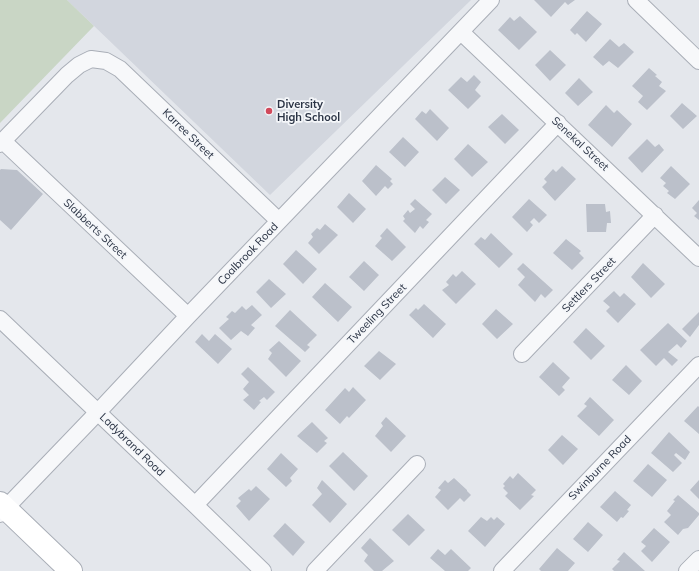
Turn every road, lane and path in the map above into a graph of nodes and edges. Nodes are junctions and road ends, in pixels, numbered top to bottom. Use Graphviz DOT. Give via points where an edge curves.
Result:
graph roads {
  1 [pos="490,0"];
  2 [pos="636,0"];
  3 [pos="461,32"];
  4 [pos="699,61"];
  5 [pos="558,123"];
  6 [pos="1,143"];
  7 [pos="655,215"];
  8 [pos="279,221"];
  9 [pos="699,258"];
  10 [pos="188,316"];
  11 [pos="0,319"];
  12 [pos="522,354"];
  13 [pos="699,365"];
  14 [pos="98,412"];
  15 [pos="417,464"];
  16 [pos="195,505"];
  17 [pos="2,509"];
  18 [pos="699,559"];
  19 [pos="71,571"];
  20 [pos="263,571"];
  21 [pos="314,571"];
  22 [pos="502,571"];
  23 [pos="687,571"];
  1 -- 3 [label="street, Coalbrook Road"];
  2 -- 4 [label="street"];
  3 -- 5 [label="street, Senekal Street"];
  3 -- 8 [label="street, Coalbrook Road"];
  5 -- 7 [label="street, Senekal Street"];
  5 -- 16 [label="street, Tweeling Street"];
  6 -- 8 [label="street, Karree Street" via="79,64 91,59 106,61 120,69"];
  6 -- 10 [label="street, Slabberts Street"];
  7 -- 9 [label="street, Senekal Street"];
  7 -- 12 [label="street, Settlers Street"];
  8 -- 10 [label="street, Coalbrook Road"];
  10 -- 14 [label="street, Coalbrook Road"];
  11 -- 14 [label="street, Ladybrand Road"];
  13 -- 22 [label="street, Swinburne Road"];
  14 -- 16 [label="street, Ladybrand Road"];
  14 -- 17 [label="street, Coalbrook Road"];
  15 -- 21 [label="street"];
  16 -- 20 [label="street, Ladybrand Road"];
  17 -- 19 [label="street"];
  18 -- 23 [label="street"];
}
